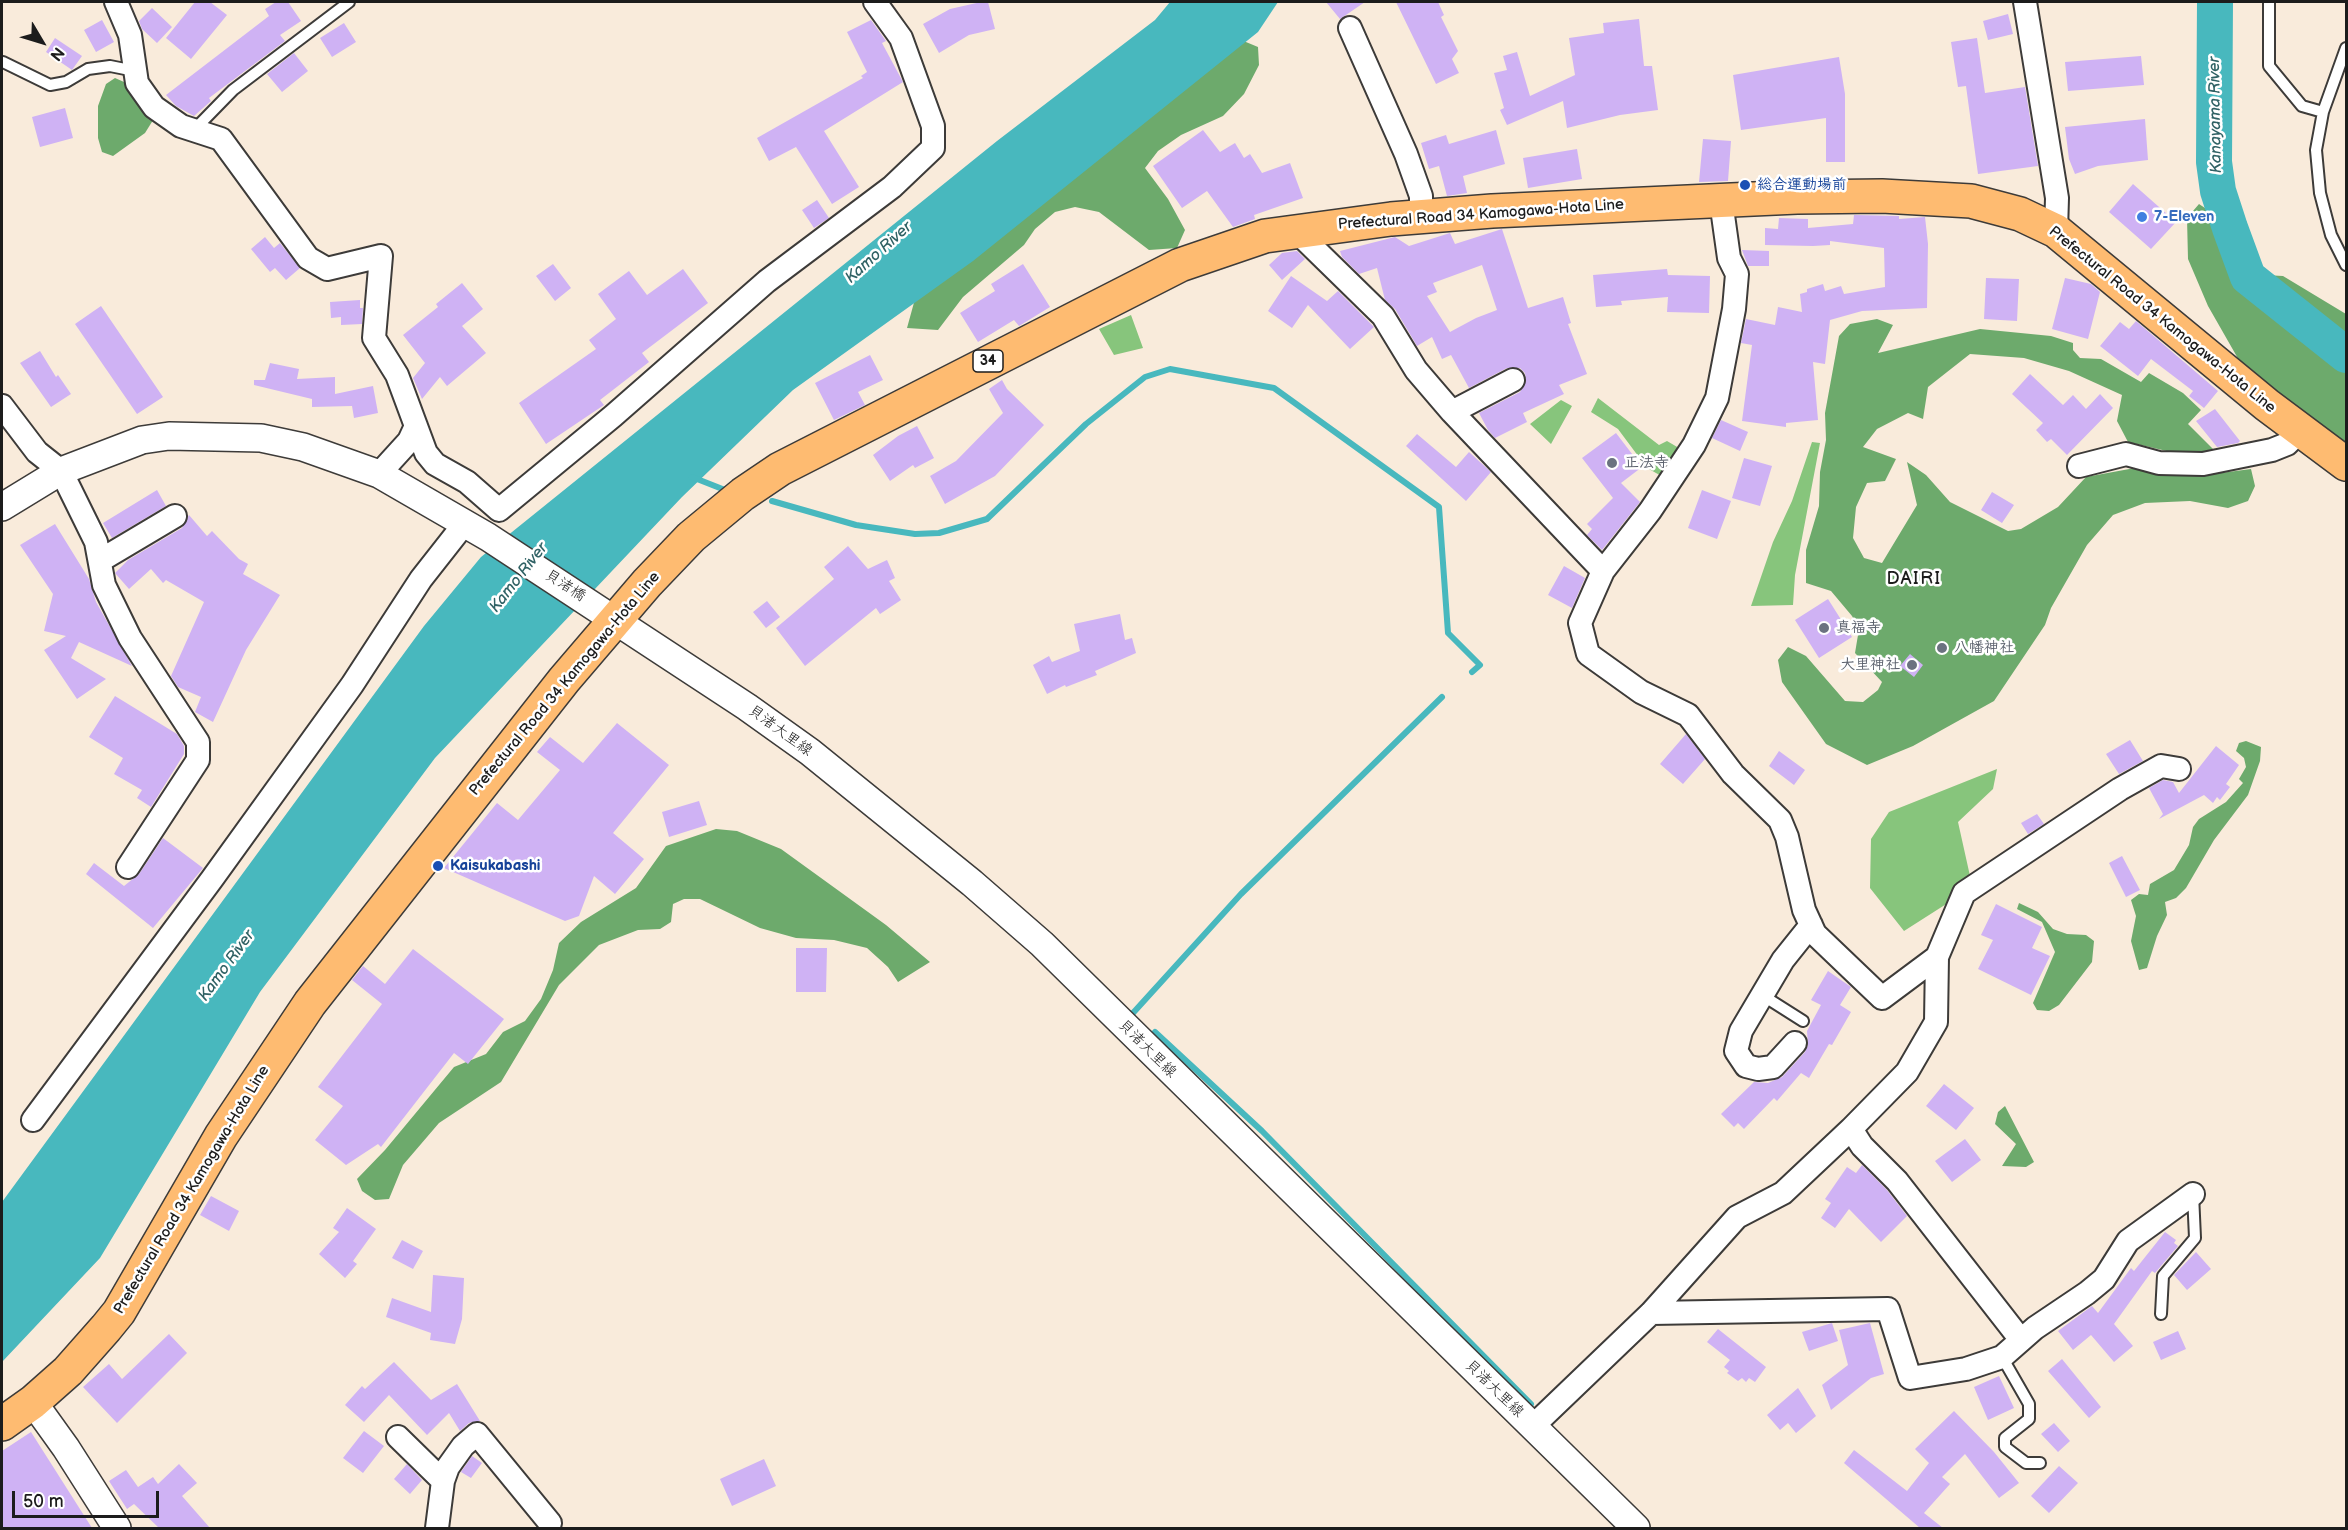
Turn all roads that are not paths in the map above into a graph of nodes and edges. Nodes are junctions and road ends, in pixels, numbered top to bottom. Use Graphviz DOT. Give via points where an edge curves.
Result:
graph roads {
  1 [pos="116,2"];
  2 [pos="349,2"];
  3 [pos="875,2"];
  4 [pos="2025,2"];
  5 [pos="2269,2"];
  6 [pos="1350,28"];
  7 [pos="2346,48"];
  8 [pos="3,62"];
  9 [pos="135,71"];
  10 [pos="2323,112"];
  11 [pos="195,130"];
  12 [pos="1721,201"];
  13 [pos="1421,217"];
  14 [pos="1295,230"];
  15 [pos="2056,231"];
  16 [pos="2346,265"];
  17 [pos="1513,380"];
  18 [pos="2,406"];
  19 [pos="1452,412"];
  20 [pos="416,426"];
  21 [pos="2300,431"];
  22 [pos="2346,464"];
  23 [pos="2079,466"];
  24 [pos="62,471"];
  25 [pos="380,474"];
  26 [pos="2,507"];
  27 [pos="176,516"];
  28 [pos="470,526"];
  29 [pos="100,560"];
  30 [pos="1603,571"];
  31 [pos="605,613"];
  32 [pos="2179,769"];
  33 [pos="128,867"];
  34 [pos="1811,925"];
  35 [pos="1937,957"];
  36 [pos="1762,994"];
  37 [pos="1803,1021"];
  38 [pos="1795,1043"];
  39 [pos="33,1120"];
  40 [pos="1851,1129"];
  41 [pos="2193,1194"];
  42 [pos="1651,1313"];
  43 [pos="2161,1314"];
  44 [pos="2021,1340"];
  45 [pos="2002,1358"];
  46 [pos="33,1402"];
  47 [pos="2,1424"];
  48 [pos="1532,1427"];
  49 [pos="399,1437"];
  50 [pos="2040,1463"];
  51 [pos="443,1481"];
  52 [pos="550,1522"];
  53 [pos="117,1528"];
  54 [pos="436,1528"];
  55 [pos="1636,1528"];
  1 -- 9 [label="street" via="130,35"];
  2 -- 11 [label="lane" via="233,90"];
  3 -- 20 [label="street" via="900,38 933,126 933,148 891,187 767,281 499,510 467,482 435,465"];
  4 -- 15 [label="street" via="2057,198"];
  5 -- 10 [label="lane" via="2269,66 2302,106"];
  6 -- 13 [label="street" via="1410,164 1421,196"];
  7 -- 10 [label="lane"];
  8 -- 9 [label="lane" via="50,85 66,82 88,69 110,66"];
  9 -- 11 [label="street" via="137,83 154,107 181,126"];
  10 -- 16 [label="lane" via="2316,150 2320,193 2331,235"];
  11 -- 20 [label="street" via="221,139 308,258 318,266 327,268 381,256 374,338 397,375"];
  12 -- 13 [label="main road, Prefectural Road 34 Kamogawa-Hota Line / 34"];
  12 -- 15 [label="main road, Prefectural Road 34 Kamogawa-Hota Line / 34" via="1882,196 1952,199 2005,209"];
  12 -- 30 [label="street" via="1729,258 1737,274 1717,398 1694,445"];
  13 -- 14 [label="main road, Prefectural Road 34 Kamogawa-Hota Line / 34"];
  14 -- 19 [label="street" via="1383,316 1416,369"];
  14 -- 31 [label="main road, Prefectural Road 34 Kamogawa-Hota Line / 34" via="1236,243 1157,275 780,469 743,494"];
  15 -- 21 [label="main road, Prefectural Road 34 Kamogawa-Hota Line / 34"];
  17 -- 19 [label="street"];
  18 -- 24 [label="street" via="37,452"];
  19 -- 30 [label="street"];
  20 -- 25 [label="street" via="409,441"];
  21 -- 22 [label="main road, Prefectural Road 34 Kamogawa-Hota Line / 34"];
  21 -- 23 [label="street" via="2287,444 2272,450 2203,464 2159,463 2126,454"];
  24 -- 25 [label="street, 貝渚橋" via="142,440 222,436 261,438 303,447"];
  24 -- 26 [label="street, 貝渚橋"];
  24 -- 29 [label="street" via="96,542"];
  25 -- 28 [label="street, 貝渚橋"];
  27 -- 29 [label="street"];
  28 -- 31 [label="street, 貝渚橋"];
  28 -- 39 [label="street" via="421,579 352,685"];
  29 -- 33 [label="street" via="104,585 130,638 200,750 198,760"];
  30 -- 34 [label="street" via="1580,623 1588,654 1641,692 1688,715 1733,774 1780,820"];
  31 -- 46 [label="main road, Prefectural Road 34 Kamogawa-Hota Line / 34" via="564,680 310,1003 221,1136 119,1312 80,1359"];
  31 -- 48 [label="street, 貝渚大里線" via="810,752 1042,944"];
  32 -- 35 [label="street" via="2162,766 2120,789 1964,893"];
  34 -- 35 [label="street" via="1815,934 1882,998"];
  34 -- 36 [label="street"];
  35 -- 40 [label="street" via="1936,1022 1907,1072"];
  36 -- 37 [label="lane"];
  36 -- 38 [label="street" via="1741,1031 1736,1051 1746,1066 1773,1067"];
  40 -- 42 [label="street" via="1783,1193 1737,1217"];
  40 -- 44 [label="street" via="1862,1146 1897,1181"];
  41 -- 43 [label="lane" via="2195,1238 2163,1276"];
  41 -- 44 [label="street" via="2128,1241 2104,1279"];
  42 -- 45 [label="street" via="1888,1309 1910,1378 1966,1369"];
  42 -- 48 [label="street"];
  44 -- 45 [label="street"];
  45 -- 50 [label="lane" via="2029,1404 2029,1419 2005,1438 2005,1447 2026,1463"];
  46 -- 47 [label="main road, Prefectural Road 34 Kamogawa-Hota Line / 34"];
  46 -- 53 [label="street"];
  48 -- 55 [label="street, 貝渚大里線"];
  49 -- 51 [label="street"];
  51 -- 52 [label="street" via="463,1446 477,1434"];
  51 -- 54 [label="street"];
}
